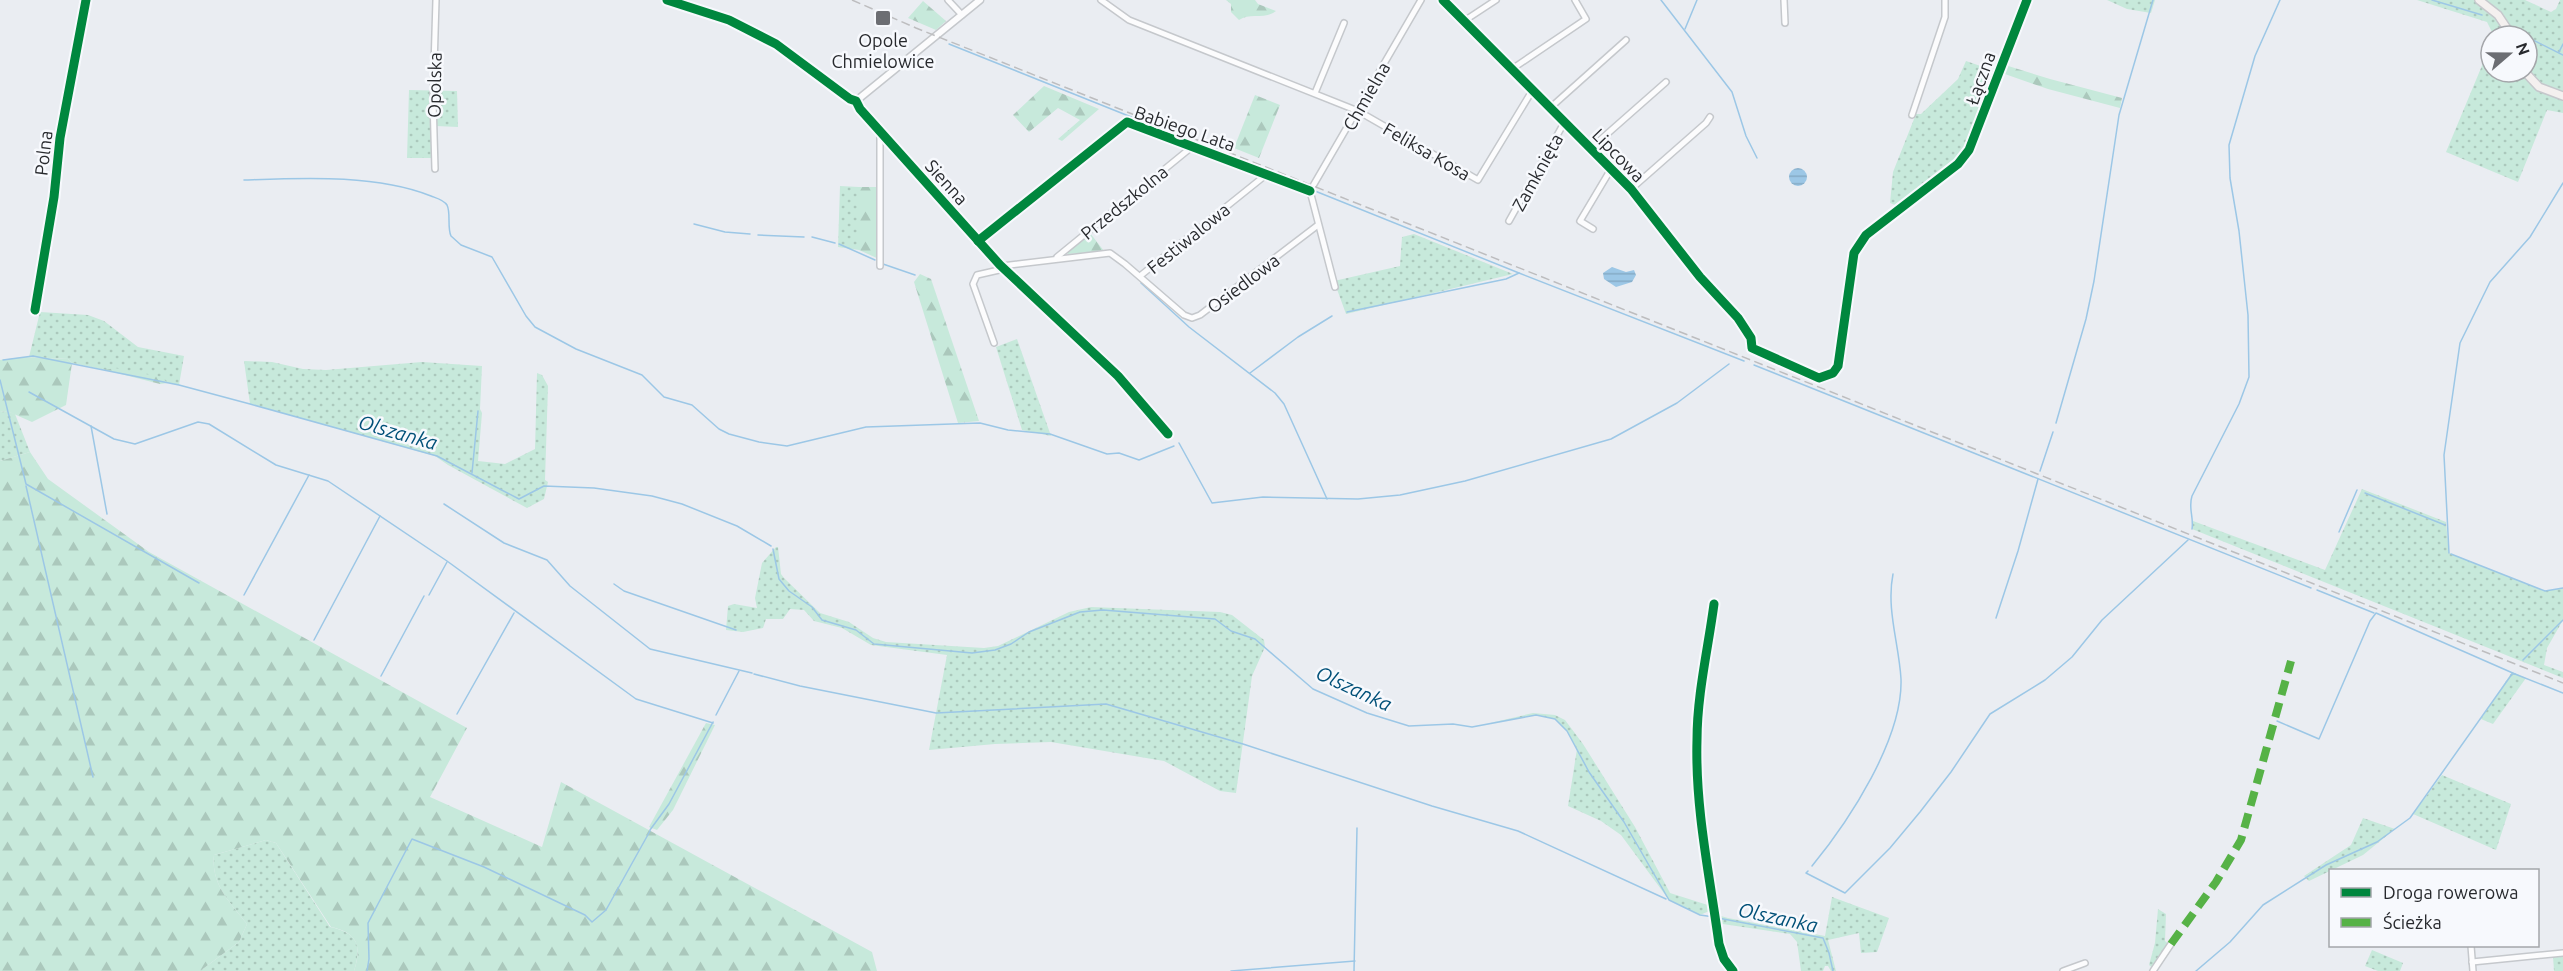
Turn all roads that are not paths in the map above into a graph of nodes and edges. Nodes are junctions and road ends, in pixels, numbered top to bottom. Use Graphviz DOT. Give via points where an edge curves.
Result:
graph roads {
  1 [pos="86,0"];
  2 [pos="436,0"];
  3 [pos="669,0"];
  4 [pos="948,0"];
  5 [pos="980,0"];
  6 [pos="1101,0"];
  7 [pos="1421,0"];
  8 [pos="1443,0"];
  9 [pos="1496,0"];
  10 [pos="1575,0"];
  11 [pos="1784,0"];
  12 [pos="1945,0"];
  13 [pos="2027,0"];
  14 [pos="2479,0"];
  15 [pos="962,15"];
  16 [pos="1464,21"];
  17 [pos="1344,23"];
  18 [pos="1785,23"];
  19 [pos="2504,24"];
  20 [pos="1626,40"];
  21 [pos="1512,69"];
  22 [pos="1666,82"];
  23 [pos="2536,84"];
  24 [pos="1533,91"];
  25 [pos="1315,93"];
  26 [pos="2563,96"];
  27 [pos="856,101"];
  28 [pos="1550,108"];
  29 [pos="1358,111"];
  30 [pos="1912,115"];
  31 [pos="1710,117"];
  32 [pos="1564,123"];
  33 [pos="880,132"];
  34 [pos="1193,146"];
  35 [pos="1590,148"];
  36 [pos="435,169"];
  37 [pos="1611,169"];
  38 [pos="1267,174"];
  39 [pos="1631,189"];
  40 [pos="1310,191"];
  41 [pos="1509,221"];
  42 [pos="1318,225"];
  43 [pos="1593,229"];
  44 [pos="978,242"];
  45 [pos="1055,259"];
  46 [pos="880,266"];
  47 [pos="1002,266"];
  48 [pos="1140,276"];
  49 [pos="1335,286"];
  50 [pos="35,310"];
  51 [pos="994,343"];
  52 [pos="1752,348"];
  53 [pos="1168,434"];
  54 [pos="1714,604"];
  55 [pos="2171,944"];
  56 [pos="2471,947"];
  57 [pos="2563,953"];
  58 [pos="2472,962"];
  59 [pos="2085,963"];
  60 [pos="1733,971"];
  61 [pos="2063,971"];
  62 [pos="2153,971"];
  63 [pos="2473,971"];
  1 -- 50 [label="street, Polna" via="62,127"];
  2 -- 36 [label="street, Opolska"];
  3 -- 27 [label="street, Sienna" via="729,20 776,44"];
  4 -- 15 [label="street"];
  5 -- 15 [label="street"];
  6 -- 25 [label="street, Feliksa Kosa" via="1129,20"];
  7 -- 29 [label="street, Chmielna"];
  8 -- 16 [label="street, Lipcowa"];
  9 -- 16 [label="street"];
  10 -- 21 [label="street" via="1586,19"];
  11 -- 18 [label="street"];
  12 -- 30 [label="street" via="1944,17"];
  13 -- 52 [label="street, Łączna" via="1969,150 1958,164 1858,245 1838,366 1833,373 1819,378"];
  14 -- 19 [label="main road" via="2496,12"];
  15 -- 27 [label="street"];
  16 -- 21 [label="street, Lipcowa"];
  17 -- 25 [label="street"];
  20 -- 28 [label="street"];
  21 -- 24 [label="street, Lipcowa"];
  22 -- 35 [label="street"];
  23 -- 26 [label="main road"];
  24 -- 28 [label="street, Lipcowa"];
  24 -- 29 [label="street, Feliksa Kosa" via="1478,180"];
  25 -- 29 [label="street, Feliksa Kosa"];
  27 -- 33 [label="street, Sienna"];
  28 -- 32 [label="street, Lipcowa"];
  29 -- 40 [label="street, Chmielna"];
  31 -- 39 [label="street"];
  32 -- 35 [label="street, Lipcowa"];
  32 -- 41 [label="street, Zamknięta"];
  33 -- 44 [label="street, Sienna"];
  33 -- 46 [label="street"];
  34 -- 38 [label="street, Babiego Lata"];
  34 -- 44 [label="street, Babiego Lata" via="1127,122"];
  34 -- 45 [label="street, Przedszkolna"];
  35 -- 37 [label="street, Lipcowa"];
  37 -- 39 [label="street, Lipcowa"];
  37 -- 43 [label="street, Lipcowa" via="1580,221"];
  38 -- 40 [label="street, Babiego Lata"];
  38 -- 48 [label="street, Festiwalowa"];
  39 -- 52 [label="street, Lipcowa" via="1700,277 1738,318 1751,338"];
  40 -- 42 [label="street"];
  42 -- 48 [label="street, Osiedlowa" via="1194,318 1184,315"];
  42 -- 49 [label="street"];
  44 -- 47 [label="street, Sienna"];
  45 -- 47 [label="street, Festiwalowa"];
  45 -- 48 [label="street, Festiwalowa" via="1110,253"];
  47 -- 51 [label="street, Festiwalowa" via="977,275 973,284"];
  47 -- 53 [label="street, Sienna" via="1118,376"];
  54 -- 60 [label="street" via="1696,739 1700,811 1716,927 1724,959"];
  55 -- 62 [label="street"];
  56 -- 58 [label="street"];
  57 -- 58 [label="street"];
  58 -- 63 [label="street"];
  59 -- 61 [label="street"];
}
